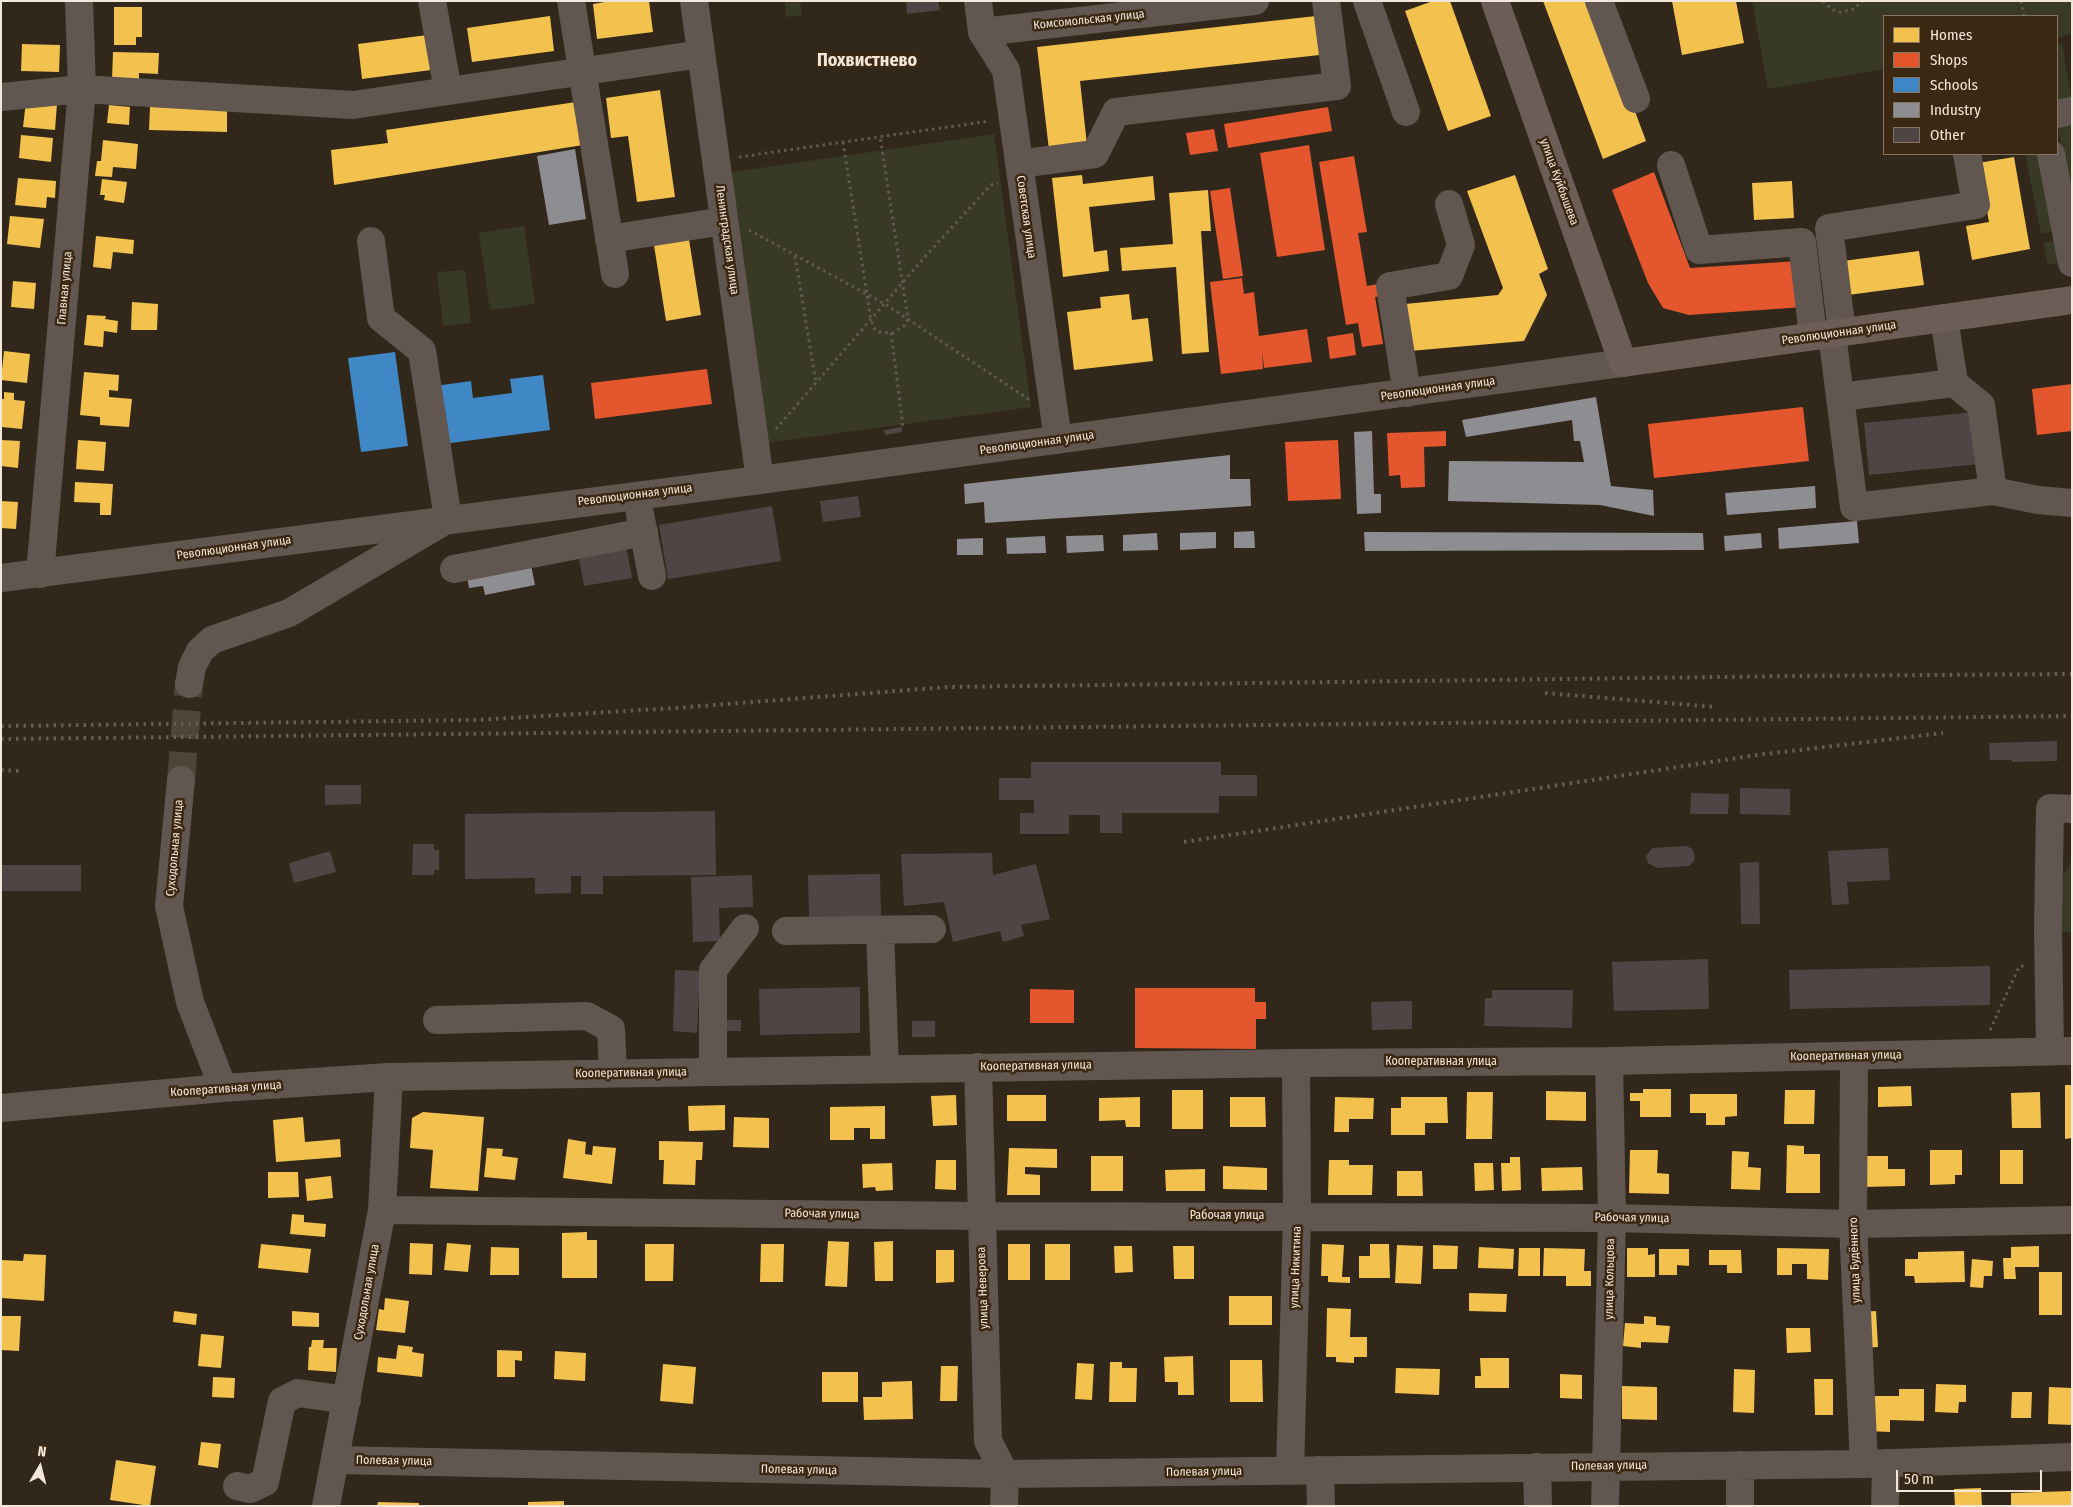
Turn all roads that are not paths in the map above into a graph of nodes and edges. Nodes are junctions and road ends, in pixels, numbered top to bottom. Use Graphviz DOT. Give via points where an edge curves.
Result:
graph roads {
  1 [pos="79,1"];
  2 [pos="432,1"];
  3 [pos="571,1"];
  4 [pos="694,1"];
  5 [pos="978,1"];
  6 [pos="1255,1"];
  7 [pos="1326,1"];
  8 [pos="1367,1"];
  9 [pos="1495,1"];
  10 [pos="1599,1"];
  11 [pos="982,32"];
  12 [pos="701,54"];
  13 [pos="582,71"];
  14 [pos="82,89"];
  15 [pos="448,92"];
  16 [pos="1,97"];
  17 [pos="1636,99"];
  18 [pos="1406,112"];
  19 [pos="2072,112"];
  20 [pos="2058,114"];
  21 [pos="1967,155"];
  22 [pos="2050,155"];
  23 [pos="1019,164"];
  24 [pos="1671,165"];
  25 [pos="1449,204"];
  26 [pos="724,219"];
  27 [pos="609,239"];
  28 [pos="371,240"];
  29 [pos="2072,263"];
  30 [pos="615,274"];
  31 [pos="2072,300"];
  32 [pos="1944,318"];
  33 [pos="1829,334"];
  34 [pos="1624,363"];
  35 [pos="1954,383"];
  36 [pos="1407,393"];
  37 [pos="1840,397"];
  38 [pos="1058,440"];
  39 [pos="760,480"];
  40 [pos="1993,491"];
  41 [pos="636,495"];
  42 [pos="2072,503"];
  43 [pos="448,519"];
  44 [pos="644,532"];
  45 [pos="454,569"];
  46 [pos="40,574"];
  47 [pos="652,576"];
  48 [pos="1,578"];
  49 [pos="189,684"];
  50 [pos="182,780"];
  51 [pos="2061,808"];
  52 [pos="745,928"];
  53 [pos="932,929"];
  54 [pos="880,930"];
  55 [pos="786,931"];
  56 [pos="437,1020"];
  57 [pos="2061,1051"];
  58 [pos="1854,1056"];
  59 [pos="1609,1061"];
  60 [pos="1296,1063"];
  61 [pos="978,1067"];
  62 [pos="885,1068"];
  63 [pos="712,1072"];
  64 [pos="613,1073"];
  65 [pos="389,1077"];
  66 [pos="223,1088"];
  67 [pos="1,1108"];
  68 [pos="382,1210"];
  69 [pos="981,1216"];
  70 [pos="1297,1216"];
  71 [pos="1612,1218"];
  72 [pos="2072,1220"];
  73 [pos="1853,1224"];
  74 [pos="347,1400"];
  75 [pos="2072,1457"];
  76 [pos="336,1460"];
  77 [pos="1875,1463"];
  78 [pos="1740,1465"];
  79 [pos="1605,1466"];
  80 [pos="1537,1467"];
  81 [pos="1320,1470"];
  82 [pos="1290,1471"];
  83 [pos="1005,1474"];
  84 [pos="237,1486"];
  85 [pos="326,1506"];
  86 [pos="1004,1506"];
  87 [pos="1321,1506"];
  88 [pos="1538,1506"];
  89 [pos="1606,1506"];
  90 [pos="1740,1506"];
  91 [pos="1885,1506"];
  1 -- 14 [label="street, Главная улица"];
  2 -- 15 [label="street"];
  3 -- 13 [label="street"];
  4 -- 12 [label="street, Ленинградская улица"];
  5 -- 11 [label="street, Советская улица"];
  6 -- 11 [label="street, Комсомольская улица"];
  7 -- 23 [label="street" via="1337,86 1116,112 1095,154"];
  8 -- 18 [label="street"];
  9 -- 34 [label="main road, улица Куйбышева"];
  10 -- 17 [label="street"];
  11 -- 23 [label="street, Советская улица" via="1006,70"];
  12 -- 13 [label="street"];
  12 -- 26 [label="street, Ленинградская улица"];
  13 -- 15 [label="street"];
  13 -- 27 [label="street"];
  14 -- 15 [label="street" via="352,105"];
  14 -- 16 [label="street"];
  14 -- 46 [label="street, Главная улица"];
  19 -- 20 [label="street"];
  21 -- 33 [label="street" via="1976,205 1828,228"];
  22 -- 29 [label="street"];
  23 -- 38 [label="street, Советская улица"];
  24 -- 33 [label="street" via="1700,250 1802,242"];
  25 -- 36 [label="street" via="1461,245 1449,276 1390,286"];
  26 -- 27 [label="street"];
  26 -- 39 [label="street, Ленинградская улица"];
  27 -- 30 [label="street"];
  28 -- 43 [label="street" via="382,318 422,351"];
  31 -- 32 [label="main road, Революционная улица"];
  32 -- 33 [label="main road, Революционная улица"];
  32 -- 35 [label="street"];
  33 -- 34 [label="main road, Революционная улица"];
  33 -- 37 [label="street"];
  34 -- 36 [label="street, Революционная улица"];
  35 -- 37 [label="street"];
  35 -- 40 [label="street" via="1981,405"];
  36 -- 38 [label="street, Революционная улица"];
  37 -- 40 [label="street" via="1854,507"];
  38 -- 39 [label="street, Революционная улица"];
  39 -- 41 [label="street, Революционная улица"];
  40 -- 42 [label="street"];
  41 -- 43 [label="street, Революционная улица"];
  41 -- 44 [label="street"];
  43 -- 46 [label="street, Революционная улица"];
  43 -- 49 [label="street" via="289,613 212,640 200,651 192,667"];
  44 -- 45 [label="street"];
  44 -- 47 [label="street"];
  46 -- 48 [label="street, Революционная улица"];
  50 -- 66 [label="street, Суходольная улица" via="169,906 190,1002"];
  51 -- 57 [label="street" via="2049,959"];
  52 -- 63 [label="street" via="713,970"];
  53 -- 54 [label="street"];
  54 -- 55 [label="street"];
  54 -- 62 [label="street"];
  56 -- 64 [label="street" via="587,1016 611,1029"];
  57 -- 58 [label="street, Кооперативная улица"];
  58 -- 59 [label="street, Кооперативная улица"];
  58 -- 73 [label="street, улица Будённого"];
  59 -- 60 [label="street, Кооперативная улица"];
  59 -- 71 [label="street, улица Кольцова"];
  60 -- 61 [label="street, Кооперативная улица"];
  60 -- 70 [label="street, улица Никитина"];
  61 -- 62 [label="street, Кооперативная улица"];
  61 -- 69 [label="street, улица Неверова"];
  62 -- 63 [label="street, Кооперативная улица"];
  63 -- 64 [label="street, Кооперативная улица"];
  64 -- 65 [label="street, Кооперативная улица"];
  65 -- 66 [label="street, Кооперативная улица"];
  65 -- 68 [label="street, Суходольная улица"];
  66 -- 67 [label="street, Кооперативная улица"];
  68 -- 69 [label="street, Рабочая улица"];
  68 -- 74 [label="street, Суходольная улица"];
  69 -- 70 [label="street, Рабочая улица"];
  69 -- 83 [label="street, улица Неверова" via="988,1441"];
  70 -- 71 [label="street, Рабочая улица"];
  70 -- 82 [label="street, улица Никитина"];
  71 -- 73 [label="street, Рабочая улица"];
  71 -- 79 [label="street, улица Кольцова"];
  72 -- 73 [label="street, Рабочая улица"];
  73 -- 77 [label="street, улица Будённого"];
  74 -- 76 [label="street, Суходольная улица"];
  74 -- 84 [label="street" via="298,1393 282,1401 265,1482 250,1489"];
  75 -- 77 [label="street, Полевая улица"];
  76 -- 83 [label="street, Полевая улица"];
  76 -- 85 [label="street, Суходольная улица"];
  77 -- 78 [label="street, Полевая улица"];
  77 -- 91 [label="street, улица Будённого"];
  78 -- 79 [label="street, Полевая улица"];
  78 -- 90 [label="street"];
  79 -- 80 [label="street, Полевая улица"];
  79 -- 89 [label="street, улица Кольцова"];
  80 -- 81 [label="street, Полевая улица"];
  80 -- 88 [label="street"];
  81 -- 82 [label="street, Полевая улица"];
  81 -- 87 [label="street"];
  82 -- 83 [label="street, Полевая улица"];
  83 -- 86 [label="street, улица Неверова"];
}
